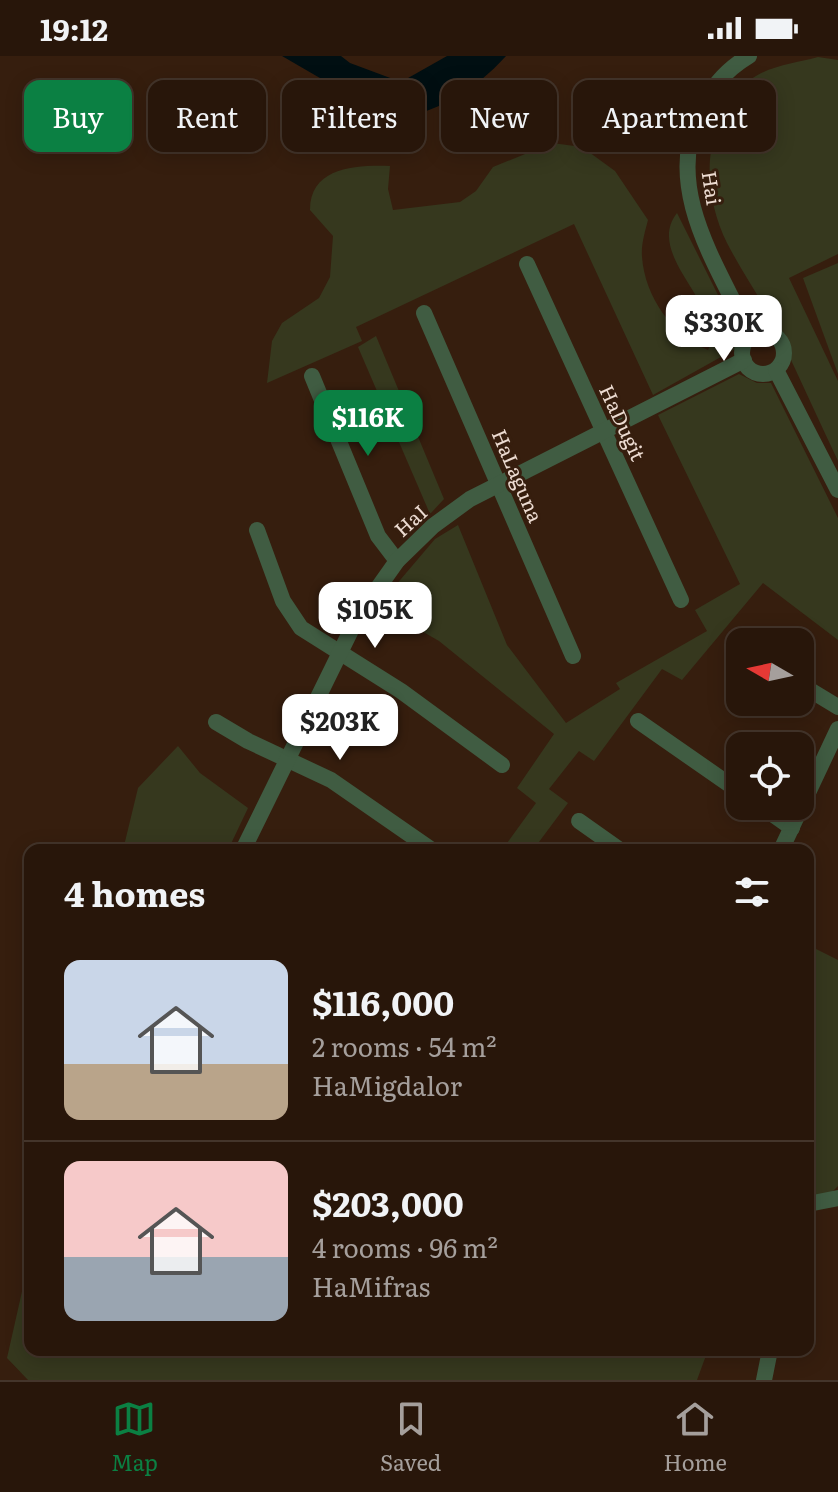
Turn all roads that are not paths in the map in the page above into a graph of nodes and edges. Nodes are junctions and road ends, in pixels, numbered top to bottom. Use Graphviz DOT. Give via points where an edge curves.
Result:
graph roads {
  1 [pos="749,56"];
  2 [pos="527,264"];
  3 [pos="424,313"];
  4 [pos="750,336"];
  5 [pos="744,360"];
  6 [pos="776,370"];
  7 [pos="312,376"];
  8 [pos="604,431"];
  9 [pos="499,485"];
  10 [pos="838,490"];
  11 [pos="257,530"];
  12 [pos="397,561"];
  13 [pos="681,600"];
  14 [pos="338,652"];
  15 [pos="573,656"];
  16 [pos="814,692"];
  17 [pos="838,707"];
  18 [pos="638,721"];
  19 [pos="216,722"];
  20 [pos="836,737"];
  21 [pos="286,758"];
  22 [pos="502,765"];
  23 [pos="726,782"];
  24 [pos="781,820"];
  25 [pos="579,821"];
  26 [pos="792,828"];
  27 [pos="246,844"];
  28 [pos="424,844"];
  29 [pos="612,844"];
  30 [pos="784,844"];
  31 [pos="838,1198"];
  32 [pos="814,1203"];
  33 [pos="769,1356"];
  34 [pos="764,1380"];
  1 -- 4 [label="street, Hai" via="725,73 704,102 694,124 686,172 702,236"];
  2 -- 8 [label="street, HaDugit"];
  3 -- 9 [label="street, HaLaguna"];
  4 -- 5 [label="street" via="743,346"];
  4 -- 6 [label="street" via="763,332 781,341 784,355"];
  5 -- 6 [label="street" via="755,372"];
  5 -- 8 [label="street, HaI"];
  6 -- 10 [label="street"];
  7 -- 12 [label="street" via="378,536"];
  8 -- 9 [label="street, HaI"];
  8 -- 13 [label="street, HaDugit"];
  9 -- 12 [label="street, HaI" via="452,511"];
  9 -- 15 [label="street, HaLaguna"];
  11 -- 14 [label="street" via="291,616 315,640"];
  12 -- 14 [label="street, HaI"];
  14 -- 21 [label="street, HaI"];
  14 -- 22 [label="street"];
  16 -- 17 [label="street"];
  18 -- 23 [label="street"];
  19 -- 21 [label="street"];
  20 -- 26 [label="street"];
  21 -- 27 [label="street, HaI"];
  21 -- 28 [label="street" via="356,794"];
  24 -- 26 [label="street"];
  25 -- 29 [label="street"];
  26 -- 30 [label="street"];
  31 -- 32 [label="street"];
  33 -- 34 [label="street"];
}
